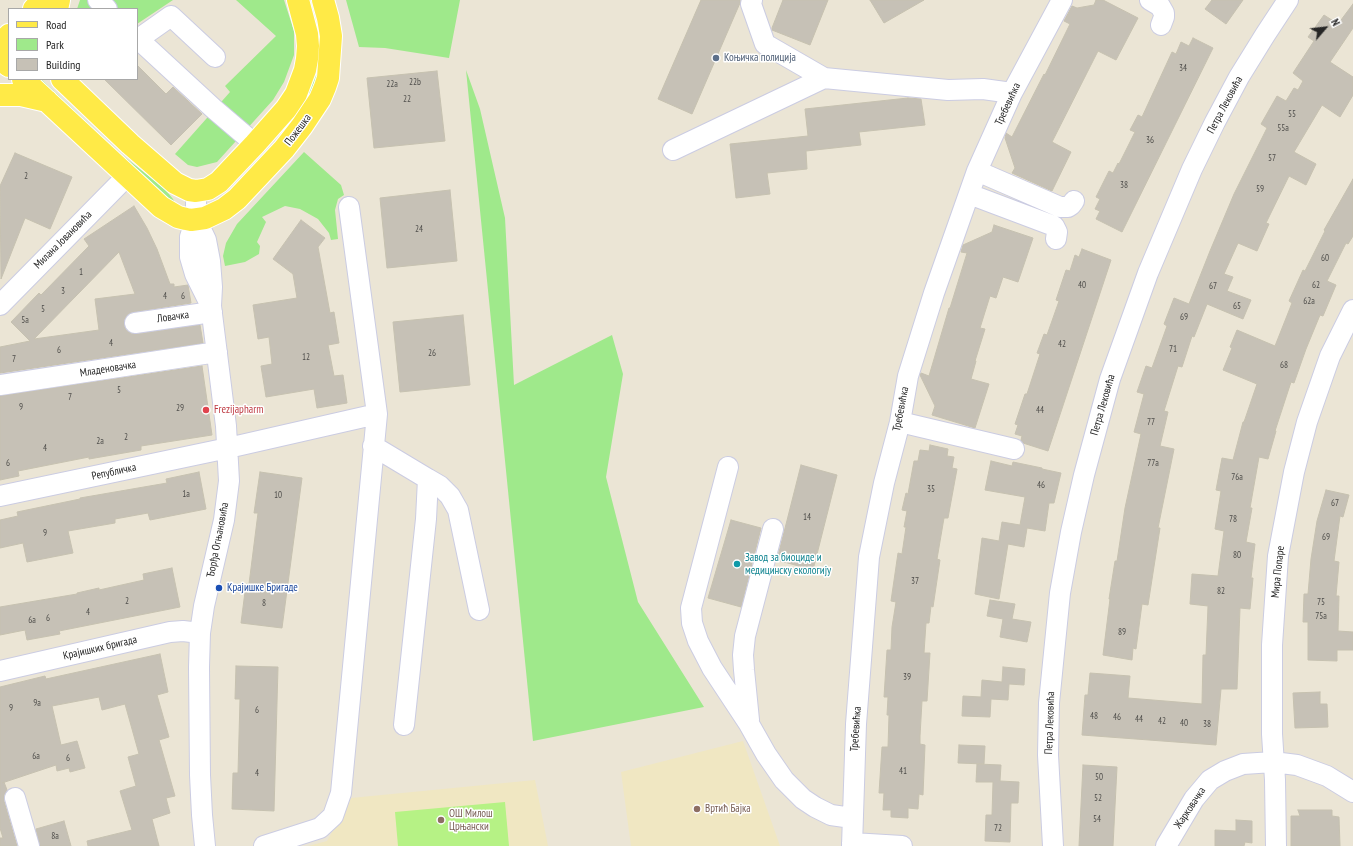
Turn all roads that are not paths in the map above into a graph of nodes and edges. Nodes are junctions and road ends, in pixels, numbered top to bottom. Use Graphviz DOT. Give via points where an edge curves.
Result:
graph roads {
  1 [pos="43,0"];
  2 [pos="98,0"];
  3 [pos="298,0"];
  4 [pos="323,0"];
  5 [pos="752,0"];
  6 [pos="1062,0"];
  7 [pos="1150,0"];
  8 [pos="1288,0"];
  9 [pos="35,8"];
  10 [pos="106,8"];
  11 [pos="1161,25"];
  12 [pos="8,36"];
  13 [pos="138,38"];
  14 [pos="138,40"];
  15 [pos="0,45"];
  16 [pos="214,57"];
  17 [pos="0,59"];
  18 [pos="8,65"];
  19 [pos="824,78"];
  20 [pos="24,80"];
  21 [pos="63,80"];
  22 [pos="76,80"];
  23 [pos="1012,93"];
  24 [pos="0,95"];
  25 [pos="48,101"];
  26 [pos="88,104"];
  27 [pos="255,144"];
  28 [pos="673,150"];
  29 [pos="978,171"];
  30 [pos="127,176"];
  31 [pos="196,191"];
  32 [pos="969,194"];
  33 [pos="1074,201"];
  34 [pos="349,207"];
  35 [pos="196,219"];
  36 [pos="1056,239"];
  37 [pos="0,305"];
  38 [pos="211,309"];
  39 [pos="1353,310"];
  40 [pos="135,323"];
  41 [pos="217,352"];
  42 [pos="0,385"];
  43 [pos="377,414"];
  44 [pos="900,422"];
  45 [pos="374,446"];
  46 [pos="228,448"];
  47 [pos="1014,449"];
  48 [pos="728,467"];
  49 [pos="428,479"];
  50 [pos="0,496"];
  51 [pos="773,529"];
  52 [pos="479,610"];
  53 [pos="200,633"];
  54 [pos="0,671"];
  55 [pos="749,724"];
  56 [pos="404,726"];
  57 [pos="1273,762"];
  58 [pos="1353,792"];
  59 [pos="15,798"];
  60 [pos="852,818"];
  61 [pos="852,845"];
  62 [pos="29,846"];
  63 [pos="205,846"];
  64 [pos="264,846"];
  65 [pos="902,846"];
  66 [pos="1053,846"];
  67 [pos="1166,846"];
  68 [pos="1276,846"];
  1 -- 9 [label="main road"];
  2 -- 10 [label="street"];
  3 -- 27 [label="main road, Пожешка" via="306,27 308,46 302,82 286,109"];
  4 -- 35 [label="main road, Пожешка" via="331,36 328,78 320,99 284,149 237,199 218,212"];
  5 -- 19 [label="street" via="751,4 765,44"];
  6 -- 23 [label="street, Требевићка"];
  7 -- 11 [label="street" via="1160,6 1164,13"];
  8 -- 66 [label="street, Петра Лековића" via="1239,77 1192,169 1148,272 1110,379 1084,475 1060,593 1049,703 1048,755"];
  12 -- 15 [label="main road"];
  13 -- 16 [label="street" via="171,16"];
  14 -- 27 [label="street"];
  17 -- 18 [label="main road"];
  19 -- 23 [label="street" via="948,90 983,89"];
  19 -- 28 [label="street"];
  20 -- 25 [label="main road"];
  21 -- 26 [label="main road"];
  22 -- 26 [label="main road"];
  23 -- 29 [label="street, Требевићка"];
  24 -- 25 [label="main road" via="21,95"];
  25 -- 30 [label="main road"];
  26 -- 31 [label="main road" via="169,178 182,188"];
  27 -- 31 [label="main road, Пожешка" via="214,186"];
  29 -- 32 [label="street, Требевићка"];
  29 -- 33 [label="street" via="1060,207 1068,207"];
  30 -- 35 [label="main road" via="161,207 178,217"];
  30 -- 37 [label="street, Милана Јовановића"];
  31 -- 35 [label="street"];
  32 -- 36 [label="street" via="1054,226 1057,232"];
  32 -- 44 [label="street, Требевићка" via="908,376"];
  34 -- 43 [label="street"];
  35 -- 38 [label="street, Ђорђа Огњановића" via="209,253"];
  38 -- 40 [label="street, Ловачка"];
  38 -- 41 [label="street, Ђорђа Огњановића"];
  39 -- 57 [label="street, Мира Попаре" via="1330,356 1308,422 1294,472 1278,556 1272,645"];
  41 -- 42 [label="street, Младеновачка"];
  41 -- 46 [label="street, Ђорђа Огњановића"];
  43 -- 45 [label="street"];
  43 -- 46 [label="street, Републичка"];
  44 -- 47 [label="street"];
  44 -- 60 [label="street, Требевићка" via="869,556 856,724"];
  45 -- 49 [label="street"];
  45 -- 64 [label="street" via="341,793 333,816 320,828"];
  46 -- 50 [label="street, Републичка"];
  46 -- 53 [label="street, Ђорђа Огњановића" via="229,481 224,520"];
  48 -- 55 [label="street" via="691,608 692,623 712,668"];
  49 -- 52 [label="street" via="450,496 458,510"];
  49 -- 56 [label="street"];
  51 -- 55 [label="street" via="745,636 744,670"];
  53 -- 54 [label="street, Крајишких бригада" via="170,632"];
  53 -- 63 [label="street, Ђорђа Огњановића" via="200,767"];
  55 -- 60 [label="street" via="784,780 803,799 824,812"];
  57 -- 58 [label="street, Жарковачка" via="1297,765 1319,772"];
  57 -- 67 [label="street, Жарковачка" via="1243,764 1210,780 1194,799"];
  57 -- 68 [label="street, Мира Попаре"];
  59 -- 62 [label="street"];
  60 -- 61 [label="street, Требевићка"];
  61 -- 65 [label="street"];
}
